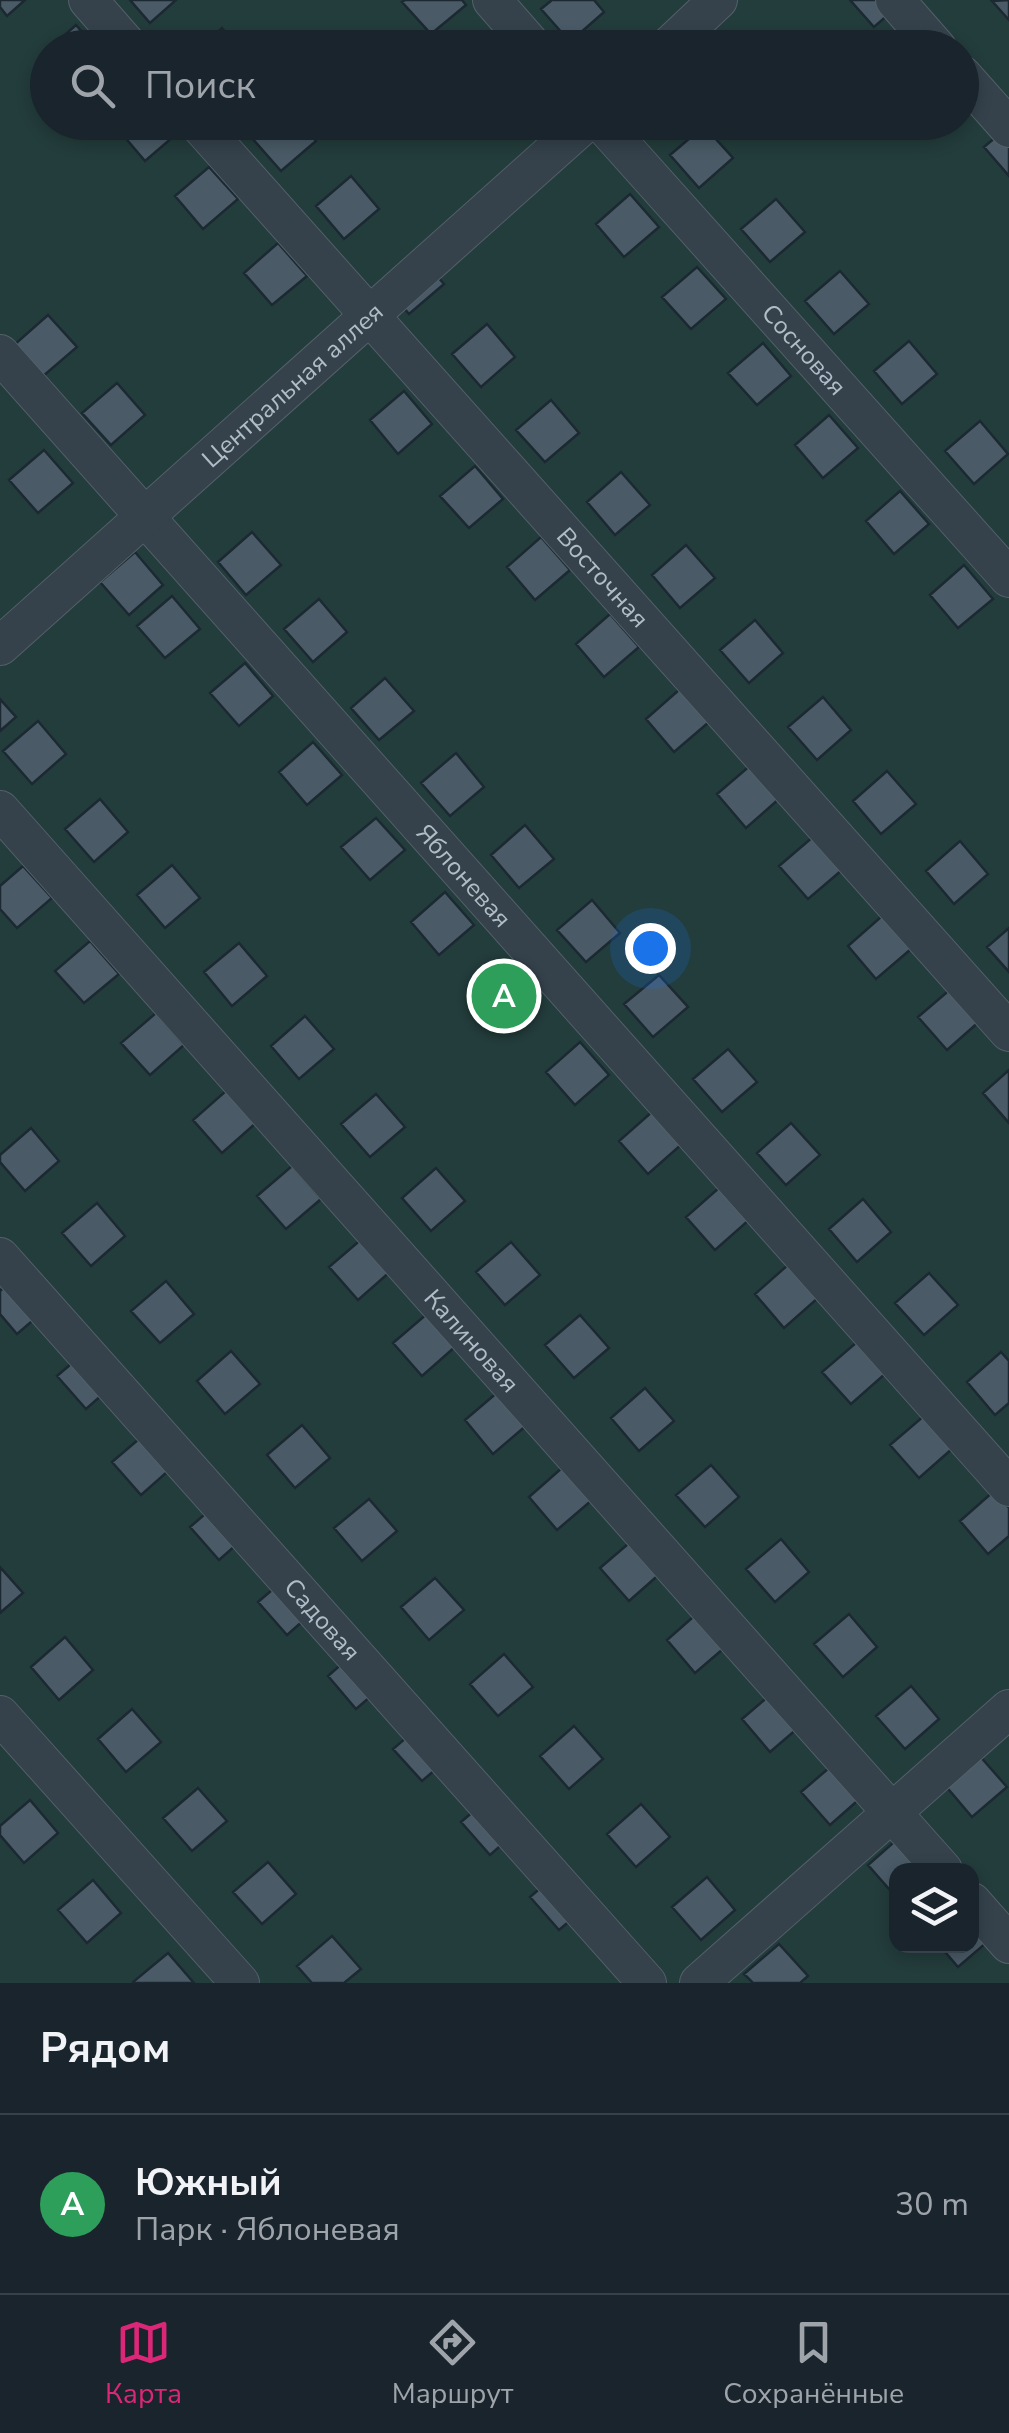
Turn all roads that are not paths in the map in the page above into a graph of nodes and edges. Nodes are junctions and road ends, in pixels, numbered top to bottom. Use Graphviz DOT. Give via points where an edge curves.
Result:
graph roads {
  1 [pos="88,0"];
  2 [pos="492,0"];
  3 [pos="718,0"];
  4 [pos="895,0"];
  5 [pos="114,30"];
  6 [pos="518,30"];
  7 [pos="686,30"];
  8 [pos="922,30"];
  9 [pos="979,94"];
  10 [pos="1009,128"];
  11 [pos="212,140"];
  12 [pos="566,140"];
  13 [pos="617,140"];
  14 [pos="369,316"];
  15 [pos="0,354"];
  16 [pos="146,517"];
  17 [pos="1009,578"];
  18 [pos="0,646"];
  19 [pos="0,810"];
  20 [pos="1009,1032"];
  21 [pos="0,1257"];
  22 [pos="1009,1488"];
  23 [pos="1009,1710"];
  24 [pos="0,1715"];
  25 [pos="892,1813"];
  26 [pos="937,1863"];
  27 [pos="979,1910"];
  28 [pos="1009,1944"];
  29 [pos="240,1983"];
  30 [pos="646,1983"];
  31 [pos="699,1983"];
  1 -- 5 [label="street"];
  2 -- 6 [label="street"];
  3 -- 7 [label="street"];
  4 -- 8 [label="street"];
  9 -- 10 [label="street"];
  11 -- 14 [label="street, Восточная"];
  12 -- 14 [label="street, Центральная аллея"];
  13 -- 17 [label="street, Сосновая"];
  14 -- 16 [label="street, Центральная аллея"];
  14 -- 20 [label="street, Восточная"];
  15 -- 16 [label="street, Яблоневая"];
  16 -- 18 [label="street, Центральная аллея"];
  16 -- 22 [label="street, Яблоневая"];
  19 -- 25 [label="street, Калиновая"];
  21 -- 30 [label="street, Садовая"];
  23 -- 25 [label="street"];
  24 -- 29 [label="street"];
  25 -- 26 [label="street, Калиновая"];
  25 -- 31 [label="street"];
  27 -- 28 [label="street"];
}
